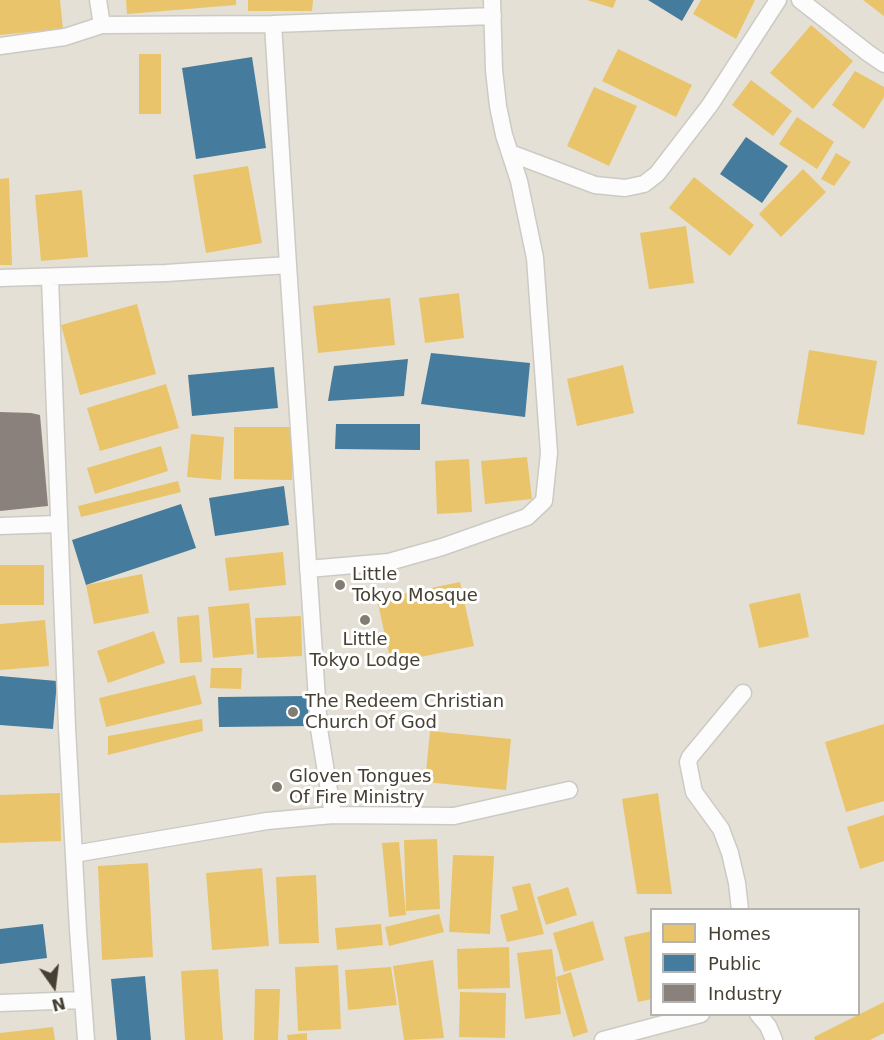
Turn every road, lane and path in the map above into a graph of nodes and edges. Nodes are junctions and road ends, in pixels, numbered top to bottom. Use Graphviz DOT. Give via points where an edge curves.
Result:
graph roads {
  1 [pos="98,0"];
  2 [pos="778,0"];
  3 [pos="800,0"];
  4 [pos="493,8"];
  5 [pos="273,24"];
  6 [pos="102,25"];
  7 [pos="0,46"];
  8 [pos="884,64"];
  9 [pos="510,153"];
  10 [pos="288,265"];
  11 [pos="0,278"];
  12 [pos="50,278"];
  13 [pos="58,524"];
  14 [pos="0,526"];
  15 [pos="308,569"];
  16 [pos="743,693"];
  17 [pos="569,790"];
  18 [pos="333,815"];
  19 [pos="74,854"];
  20 [pos="740,908"];
  21 [pos="83,999"];
  22 [pos="0,1003"];
  23 [pos="693,1016"];
  24 [pos="760,1016"];
  25 [pos="86,1040"];
  26 [pos="603,1040"];
  27 [pos="774,1040"];
  1 -- 6 [label="street"];
  2 -- 9 [label="street" via="710,105 657,174 644,184 625,188 595,186"];
  3 -- 8 [label="street"];
  4 -- 5 [label="street"];
  4 -- 9 [label="street" via="498,106"];
  5 -- 6 [label="street"];
  5 -- 10 [label="street"];
  6 -- 7 [label="street" via="65,36"];
  9 -- 15 [label="street" via="535,258 549,453 544,501 527,517 442,548 389,562"];
  10 -- 12 [label="street"];
  10 -- 15 [label="street"];
  11 -- 12 [label="street"];
  12 -- 13 [label="street"];
  13 -- 14 [label="street"];
  13 -- 19 [label="street"];
  15 -- 18 [label="street" via="319,729"];
  16 -- 20 [label="street" via="688,762 694,792 721,828 730,853"];
  17 -- 18 [label="street" via="454,816"];
  18 -- 19 [label="street" via="267,821"];
  19 -- 21 [label="street"];
  21 -- 22 [label="street"];
  21 -- 25 [label="street"];
  23 -- 26 [label="street"];
  24 -- 27 [label="street"];
}
